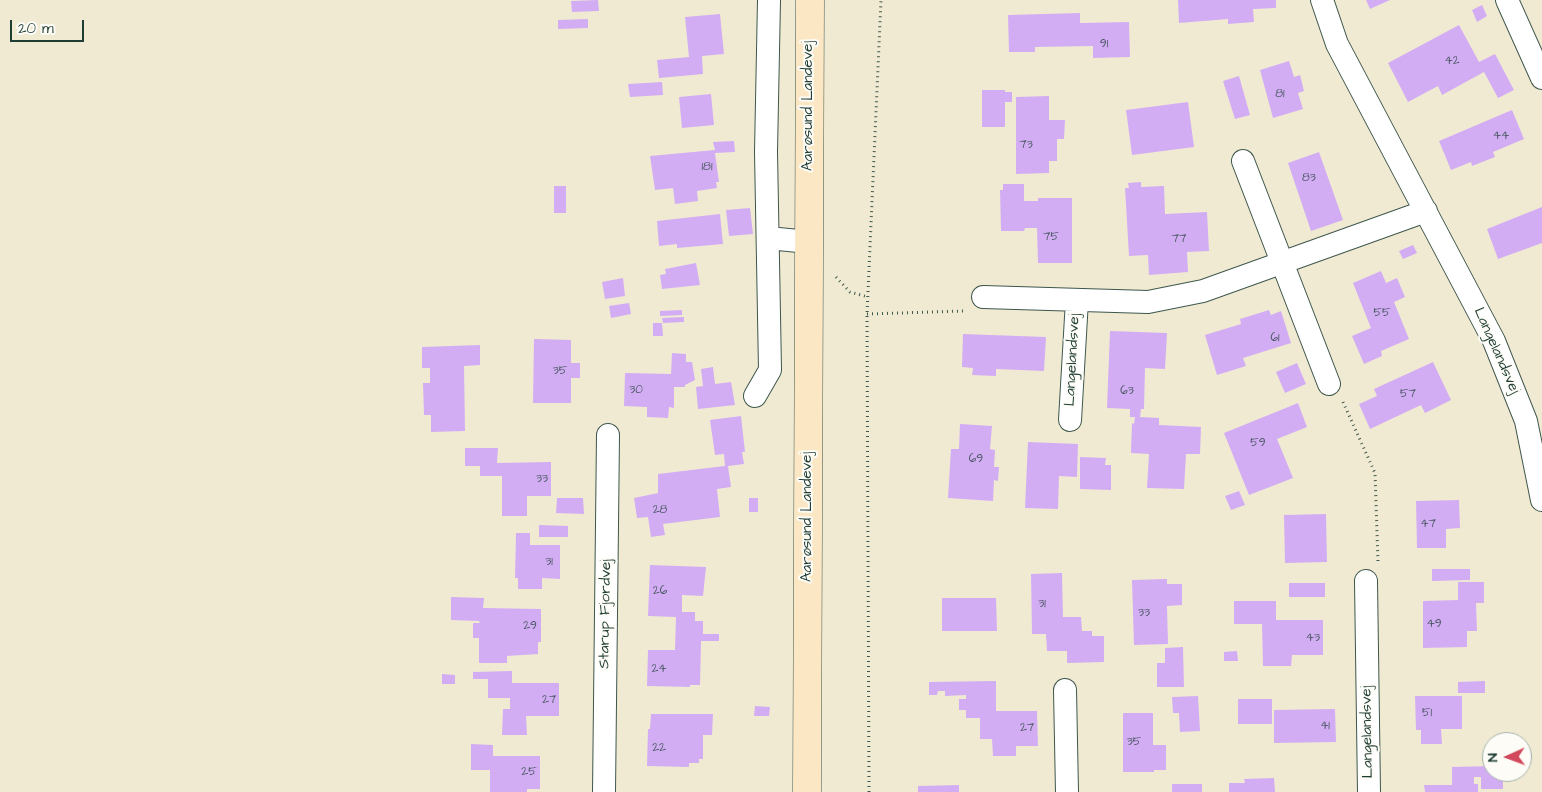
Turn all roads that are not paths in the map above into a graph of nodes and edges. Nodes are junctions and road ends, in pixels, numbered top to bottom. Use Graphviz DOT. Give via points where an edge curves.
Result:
graph roads {
  1 [pos="769,0"];
  2 [pos="810,0"];
  3 [pos="1322,0"];
  4 [pos="1507,0"];
  5 [pos="1542,78"];
  6 [pos="1243,161"];
  7 [pos="1426,211"];
  8 [pos="768,238"];
  9 [pos="809,242"];
  10 [pos="1282,263"];
  11 [pos="983,297"];
  12 [pos="1077,300"];
  13 [pos="1329,384"];
  14 [pos="755,396"];
  15 [pos="1070,420"];
  16 [pos="608,435"];
  17 [pos="1542,500"];
  18 [pos="1366,581"];
  19 [pos="1065,690"];
  20 [pos="604,792"];
  21 [pos="807,792"];
  22 [pos="1067,792"];
  23 [pos="1369,792"];
  1 -- 8 [label="street"];
  2 -- 9 [label="street, Aarøsund Landevej"];
  3 -- 7 [label="street, Langelandsvej" via="1337,44"];
  4 -- 5 [label="street"];
  6 -- 10 [label="street"];
  7 -- 10 [label="street, Langelandsvej"];
  7 -- 17 [label="street, Langelandsvej" via="1494,342 1526,422"];
  8 -- 9 [label="street"];
  8 -- 14 [label="street" via="770,370"];
  9 -- 21 [label="street, Aarøsund Landevej"];
  10 -- 12 [label="street, Langelandsvej" via="1203,291 1148,302"];
  10 -- 13 [label="street"];
  11 -- 12 [label="street, Langelandsvej"];
  12 -- 15 [label="street, Langelandsvej"];
  16 -- 20 [label="street, Starup Fjordvej"];
  18 -- 23 [label="street, Langelandsvej"];
  19 -- 22 [label="street"];
}
